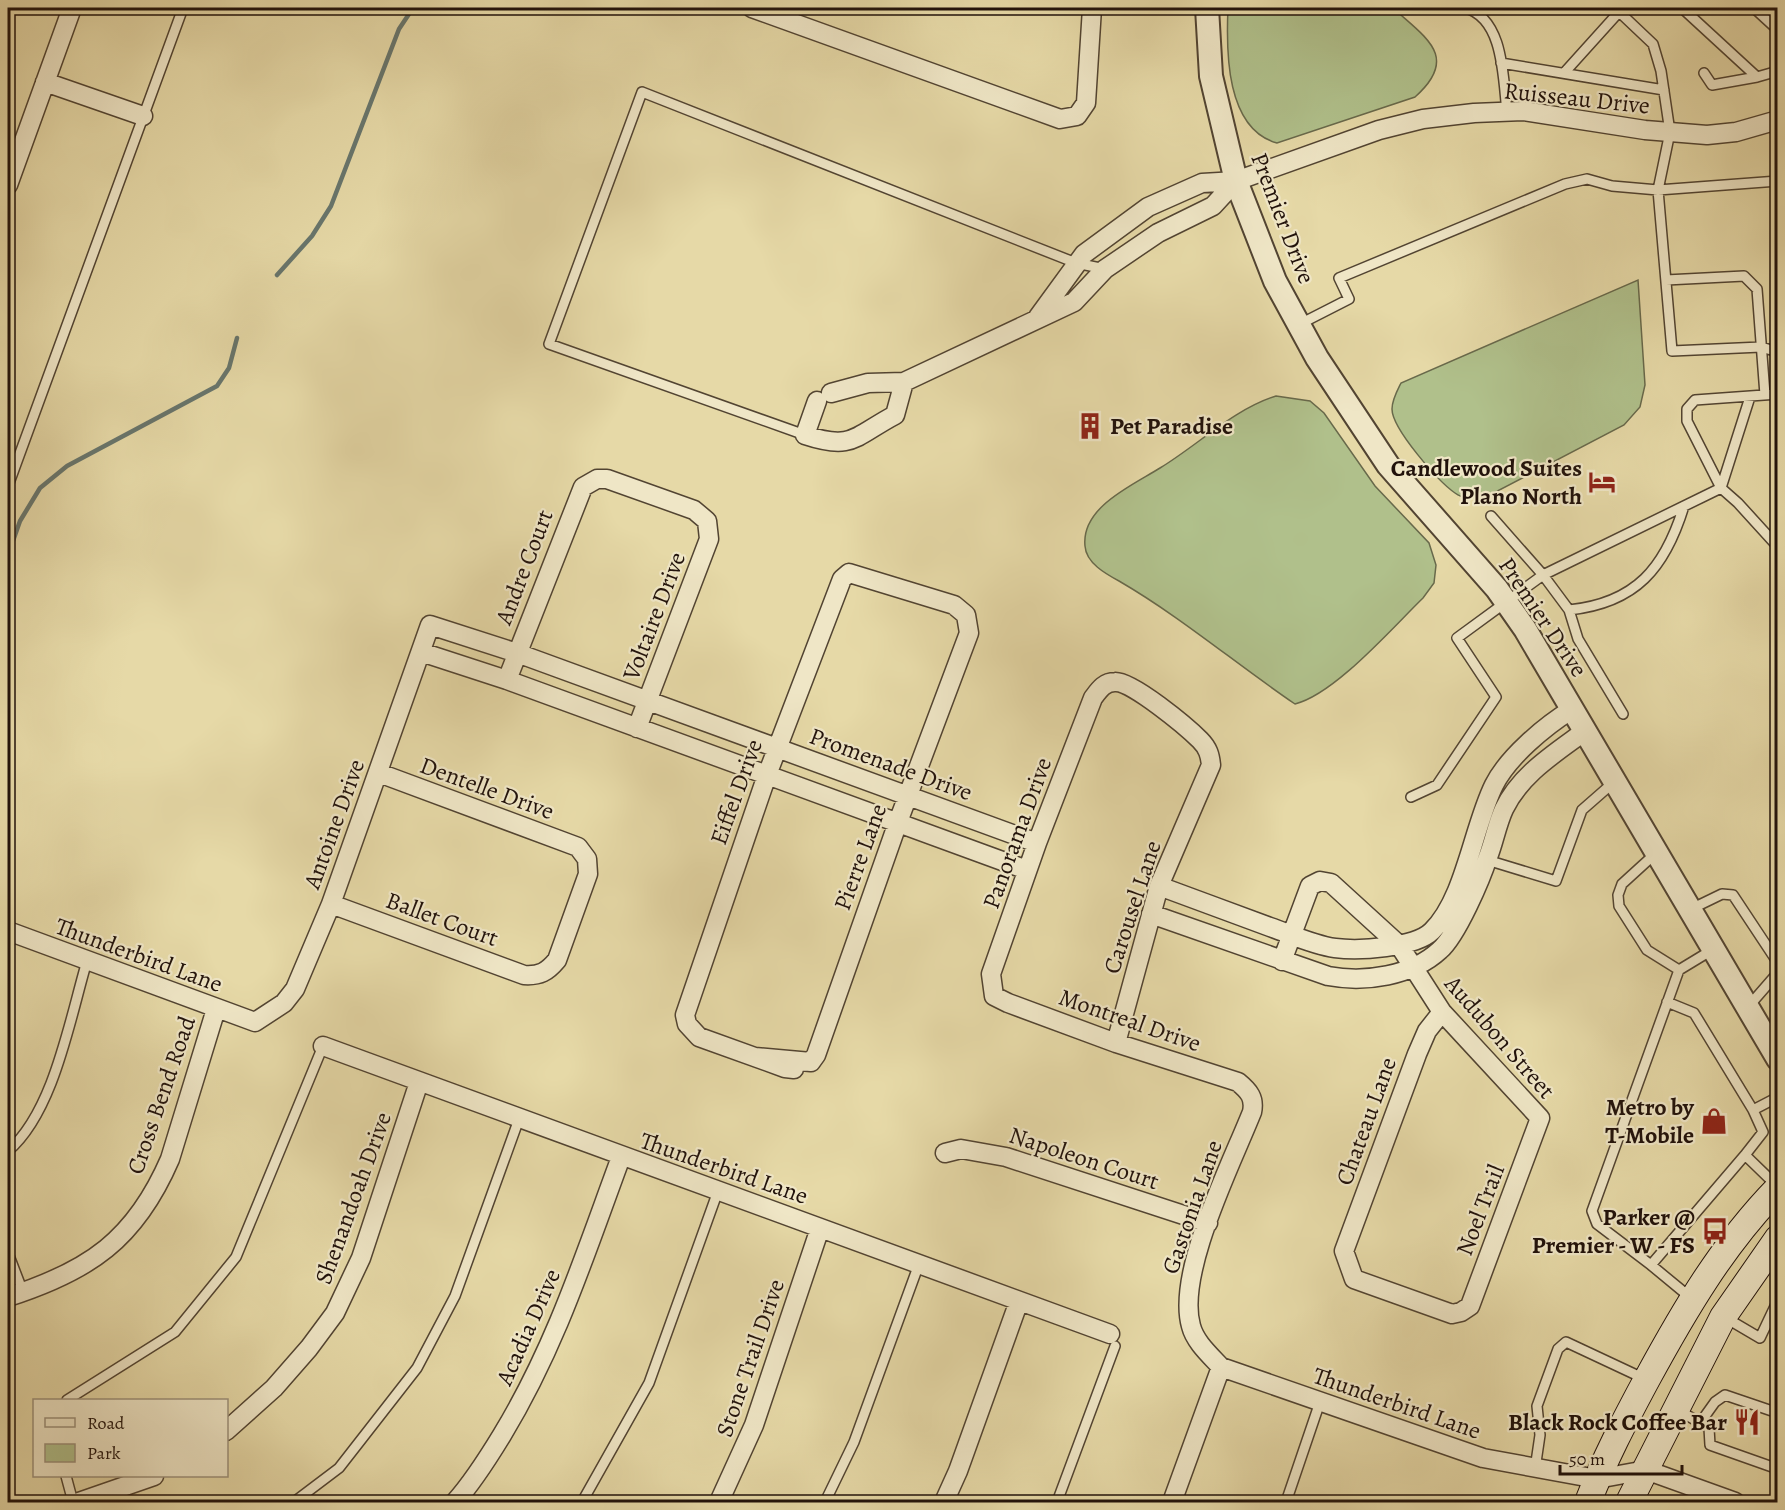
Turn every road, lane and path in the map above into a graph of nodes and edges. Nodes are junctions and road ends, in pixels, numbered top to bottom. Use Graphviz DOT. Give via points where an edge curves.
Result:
graph roads {
  1 [pos="72,8"];
  2 [pos="183,8"];
  3 [pos="752,8"];
  4 [pos="1092,8"];
  5 [pos="1207,8"];
  6 [pos="1465,8"];
  7 [pos="1682,8"];
  8 [pos="1754,8"];
  9 [pos="1617,10"];
  10 [pos="1778,30"];
  11 [pos="1501,63"];
  12 [pos="1778,71"];
  13 [pos="1564,73"];
  14 [pos="1704,73"];
  15 [pos="1756,77"];
  16 [pos="45,82"];
  17 [pos="1664,90"];
  18 [pos="1507,112"];
  19 [pos="143,116"];
  20 [pos="1778,120"];
  21 [pos="1671,132"];
  22 [pos="1236,181"];
  23 [pos="1778,181"];
  24 [pos="8,184"];
  25 [pos="1658,190"];
  26 [pos="1137,215"];
  27 [pos="1152,237"];
  28 [pos="1076,263"];
  29 [pos="1105,269"];
  30 [pos="1666,280"];
  31 [pos="1038,317"];
  32 [pos="1299,325"];
  33 [pos="1761,347"];
  34 [pos="1778,352"];
  35 [pos="904,382"];
  36 [pos="1778,394"];
  37 [pos="1765,395"];
  38 [pos="1750,396"];
  39 [pos="805,435"];
  40 [pos="597,479"];
  41 [pos="8,486"];
  42 [pos="1721,488"];
  43 [pos="1684,506"];
  44 [pos="1491,516"];
  45 [pos="1778,547"];
  46 [pos="1543,575"];
  47 [pos="1507,604"];
  48 [pos="1569,610"];
  49 [pos="966,615"];
  50 [pos="430,625"];
  51 [pos="475,639"];
  52 [pos="421,652"];
  53 [pos="517,653"];
  54 [pos="465,666"];
  55 [pos="589,679"];
  56 [pos="507,680"];
  57 [pos="1098,690"];
  58 [pos="647,700"];
  59 [pos="579,706"];
  60 [pos="1571,710"];
  61 [pos="1623,714"];
  62 [pos="637,728"];
  63 [pos="728,730"];
  64 [pos="1585,731"];
  65 [pos="777,748"];
  66 [pos="718,757"];
  67 [pos="379,773"];
  68 [pos="767,775"];
  69 [pos="1615,781"];
  70 [pos="908,795"];
  71 [pos="1411,797"];
  72 [pos="898,822"];
  73 [pos="1037,843"];
  74 [pos="1471,849"];
  75 [pos="1656,853"];
  76 [pos="1488,858"];
  77 [pos="1027,870"];
  78 [pos="1159,886"];
  79 [pos="331,904"];
  80 [pos="1216,907"];
  81 [pos="1689,910"];
  82 [pos="1151,914"];
  83 [pos="8,931"];
  84 [pos="1208,932"];
  85 [pos="1290,934"];
  86 [pos="1399,945"];
  87 [pos="1352,948"];
  88 [pos="1714,949"];
  89 [pos="87,961"];
  90 [pos="1282,961"];
  91 [pos="1778,963"];
  92 [pos="1413,967"];
  93 [pos="1778,968"];
  94 [pos="1679,970"];
  95 [pos="536,976"];
  96 [pos="1349,980"];
  97 [pos="994,996"];
  98 [pos="1667,1002"];
  99 [pos="1748,1007"];
  100 [pos="216,1009"];
  101 [pos="1442,1012"];
  102 [pos="255,1022"];
  103 [pos="1116,1042"];
  104 [pos="323,1046"];
  105 [pos="755,1057"];
  106 [pos="1778,1059"];
  107 [pos="419,1082"];
  108 [pos="1249,1092"];
  109 [pos="1778,1097"];
  110 [pos="1753,1110"];
  111 [pos="519,1119"];
  112 [pos="1536,1131"];
  113 [pos="8,1151"];
  114 [pos="945,1153"];
  115 [pos="1745,1155"];
  116 [pos="621,1157"];
  117 [pos="1778,1187"];
  118 [pos="718,1191"];
  119 [pos="1208,1223"];
  120 [pos="820,1228"];
  121 [pos="1778,1238"];
  122 [pos="8,1253"];
  123 [pos="919,1264"];
  124 [pos="1651,1265"];
  125 [pos="15,1295"];
  126 [pos="1692,1299"];
  127 [pos="1778,1300"];
  128 [pos="1019,1302"];
  129 [pos="1470,1306"];
  130 [pos="1723,1317"];
  131 [pos="1112,1340"];
  132 [pos="1221,1366"];
  133 [pos="1647,1380"];
  134 [pos="70,1399"];
  135 [pos="1320,1402"];
  136 [pos="1676,1409"];
  137 [pos="1778,1413"];
  138 [pos="1700,1423"];
  139 [pos="228,1429"];
  140 [pos="1535,1469"];
  141 [pos="1778,1469"];
  142 [pos="1646,1470"];
  143 [pos="66,1477"];
  144 [pos="151,1477"];
  145 [pos="1597,1479"];
  146 [pos="73,1503"];
  147 [pos="79,1503"];
  148 [pos="294,1503"];
  149 [pos="455,1503"];
  150 [pos="582,1503"];
  151 [pos="719,1503"];
  152 [pos="825,1503"];
  153 [pos="944,1503"];
  154 [pos="1057,1503"];
  155 [pos="1172,1503"];
  156 [pos="1286,1503"];
  157 [pos="1588,1503"];
  158 [pos="1629,1503"];
  159 [pos="1735,1503"];
  1 -- 16 [label="street"];
  2 -- 19 [label="lane"];
  3 -- 4 [label="street" via="1060,119 1077,116 1086,103"];
  5 -- 22 [label="street, Premier Drive" via="1211,76"];
  6 -- 11 [label="lane" via="1477,11 1491,29"];
  7 -- 15 [label="lane"];
  8 -- 10 [label="lane"];
  9 -- 13 [label="lane"];
  9 -- 17 [label="lane" via="1653,44"];
  11 -- 13 [label="lane"];
  11 -- 18 [label="lane"];
  12 -- 15 [label="lane"];
  13 -- 17 [label="lane"];
  14 -- 15 [label="lane" via="1712,85"];
  16 -- 19 [label="street"];
  16 -- 24 [label="street"];
  17 -- 21 [label="lane"];
  18 -- 21 [label="street, Ruisseau Drive"];
  18 -- 22 [label="street, Ruisseau Drive" via="1423,119 1378,130"];
  19 -- 41 [label="lane"];
  20 -- 21 [label="street, Ruisseau Drive" via="1726,133"];
  21 -- 25 [label="lane"];
  22 -- 26 [label="street, Ruisseau Drive" via="1202,183"];
  22 -- 27 [label="street, Ruisseau Drive" via="1213,206"];
  22 -- 32 [label="street, Premier Drive" via="1275,281"];
  23 -- 25 [label="lane"];
  25 -- 30 [label="lane"];
  25 -- 32 [label="lane" via="1612,186 1587,179 1565,184 1339,278 1349,299"];
  26 -- 27 [label="street"];
  26 -- 28 [label="street, Ruisseau Drive"];
  27 -- 29 [label="street, Ruisseau Drive"];
  28 -- 29 [label="lane"];
  28 -- 31 [label="street, Ruisseau Drive"];
  28 -- 39 [label="lane" via="642,92 549,344"];
  29 -- 31 [label="street, Ruisseau Drive" via="1074,302"];
  30 -- 33 [label="lane" via="1744,276 1757,289"];
  30 -- 33 [label="lane" via="1672,351"];
  31 -- 35 [label="street, Ruisseau Drive"];
  32 -- 47 [label="street, Premier Drive" via="1388,465"];
  33 -- 34 [label="lane"];
  33 -- 37 [label="lane"];
  35 -- 39 [label="street, Ruisseau Drive" via="868,383 824,397"];
  35 -- 39 [label="street" via="895,415 859,439 829,443"];
  36 -- 37 [label="lane"];
  37 -- 38 [label="lane"];
  38 -- 42 [label="lane"];
  38 -- 42 [label="lane" via="1695,400 1687,409 1687,422"];
  40 -- 53 [label="street, Andre Court" via="578,494"];
  40 -- 58 [label="street, Voltaire Drive" via="607,479 694,510 707,521 709,539"];
  42 -- 43 [label="lane"];
  42 -- 45 [label="lane"];
  43 -- 46 [label="lane"];
  43 -- 48 [label="lane" via="1675,535 1647,577 1614,601 1595,608"];
  44 -- 46 [label="lane"];
  46 -- 47 [label="lane"];
  46 -- 48 [label="lane"];
  47 -- 60 [label="street, Premier Drive"];
  47 -- 71 [label="lane" via="1457,638 1496,697 1437,785"];
  48 -- 61 [label="lane" via="1578,639"];
  49 -- 65 [label="street, Eiffel Drive" via="954,605 849,573 842,579"];
  49 -- 70 [label="street, Pierre Lane" via="969,633"];
  50 -- 51 [label="street, Promenade Drive"];
  50 -- 52 [label="street, Antoine Drive"];
  51 -- 53 [label="street, Promenade Drive"];
  51 -- 54 [label="street"];
  52 -- 54 [label="street"];
  52 -- 67 [label="street, Antoine Drive"];
  53 -- 55 [label="street, Promenade Drive"];
  53 -- 56 [label="street, Andre Court"];
  54 -- 56 [label="street"];
  55 -- 58 [label="street, Promenade Drive"];
  55 -- 59 [label="street"];
  56 -- 59 [label="street"];
  57 -- 73 [label="street, Panorama Drive"];
  57 -- 78 [label="street, Carousel Lane" via="1113,682 1131,686 1201,741 1210,754 1211,765"];
  58 -- 62 [label="street, Voltaire Drive"];
  58 -- 63 [label="street, Promenade Drive"];
  59 -- 62 [label="street"];
  60 -- 64 [label="street, Premier Drive"];
  60 -- 74 [label="street" via="1535,735 1495,783"];
  62 -- 66 [label="street"];
  63 -- 65 [label="street, Promenade Drive"];
  63 -- 66 [label="street"];
  64 -- 69 [label="street, Premier Drive"];
  64 -- 76 [label="street" via="1530,772 1504,809"];
  65 -- 68 [label="street, Eiffel Drive"];
  65 -- 70 [label="street, Promenade Drive"];
  66 -- 68 [label="street"];
  67 -- 79 [label="street, Antoine Drive"];
  67 -- 95 [label="street, Dentelle Drive" via="578,847 587,859 588,874 557,960"];
  68 -- 72 [label="street"];
  68 -- 105 [label="street, Eiffel Drive" via="687,1006 687,1024 699,1037"];
  69 -- 75 [label="street, Premier Drive"];
  69 -- 76 [label="lane" via="1582,810 1556,880"];
  70 -- 72 [label="street, Pierre Lane"];
  70 -- 73 [label="street, Promenade Drive"];
  72 -- 77 [label="street"];
  72 -- 105 [label="street, Pierre Lane" via="816,1055 811,1062"];
  73 -- 77 [label="street, Panorama Drive"];
  74 -- 76 [label="street"];
  74 -- 86 [label="street" via="1444,914 1431,933"];
  75 -- 81 [label="street, Premier Drive"];
  75 -- 94 [label="lane" via="1622,884 1619,906 1647,950"];
  76 -- 92 [label="street" via="1473,896 1441,950"];
  77 -- 97 [label="street, Panorama Drive" via="991,974"];
  78 -- 80 [label="street"];
  78 -- 82 [label="street, Carousel Lane"];
  79 -- 95 [label="street, Ballet Court" via="524,975"];
  79 -- 102 [label="street, Antoine Drive" via="295,988 284,1003"];
  80 -- 84 [label="street"];
  80 -- 85 [label="street"];
  81 -- 88 [label="street, Premier Drive"];
  81 -- 91 [label="lane" via="1722,894 1732,895"];
  82 -- 84 [label="street"];
  82 -- 103 [label="street, Carousel Lane"];
  83 -- 89 [label="street, Thunderbird Lane"];
  84 -- 90 [label="street"];
  85 -- 86 [label="street, Audubon Street" via="1310,886 1320,881 1331,884"];
  85 -- 87 [label="street" via="1334,948"];
  85 -- 90 [label="street, Audubon Street"];
  86 -- 87 [label="street" via="1371,950"];
  86 -- 92 [label="street, Audubon Street"];
  87 -- 96 [label="street"];
  88 -- 94 [label="lane"];
  88 -- 99 [label="street, Premier Drive"];
  89 -- 100 [label="street, Thunderbird Lane"];
  89 -- 113 [label="lane" via="45,1101"];
  90 -- 96 [label="street"];
  92 -- 96 [label="street" via="1374,978"];
  92 -- 101 [label="street, Audubon Street"];
  93 -- 99 [label="lane"];
  94 -- 98 [label="lane"];
  97 -- 103 [label="street, Montreal Drive"];
  98 -- 110 [label="lane" via="1694,1013"];
  98 -- 124 [label="lane" via="1592,1211 1597,1224"];
  99 -- 106 [label="street, Premier Drive"];
  100 -- 102 [label="street, Thunderbird Lane"];
  100 -- 125 [label="street, Cross Bend Road" via="170,1159 138,1217 85,1266 52,1283"];
  101 -- 112 [label="street, Audubon Street" via="1540,1118"];
  101 -- 129 [label="street, Chateau Lane" via="1427,1031 1417,1054 1344,1251 1354,1279 1443,1313 1461,1312"];
  103 -- 108 [label="street, Montreal Drive" via="1238,1082"];
  104 -- 107 [label="street, Thunderbird Lane"];
  104 -- 134 [label="lane" via="236,1257 175,1332"];
  107 -- 111 [label="street, Thunderbird Lane"];
  107 -- 139 [label="street, Shenandoah Drive" via="361,1258 334,1313 274,1388"];
  108 -- 119 [label="street, Gastonia Lane" via="1254,1103 1252,1112"];
  109 -- 110 [label="lane"];
  110 -- 115 [label="lane" via="1763,1132"];
  111 -- 116 [label="street, Thunderbird Lane"];
  111 -- 148 [label="lane" via="455,1296 417,1368 339,1468"];
  112 -- 129 [label="street, Noel Trail"];
  114 -- 119 [label="street, Napoleon Court" via="961,1149 1006,1157"];
  115 -- 117 [label="lane"];
  115 -- 124 [label="lane"];
  116 -- 118 [label="street, Thunderbird Lane"];
  116 -- 149 [label="street, Acadia Drive" via="559,1327 531,1387"];
  117 -- 126 [label="main road" via="1757,1209"];
  118 -- 120 [label="street, Thunderbird Lane"];
  118 -- 150 [label="lane" via="649,1383"];
  119 -- 132 [label="street, Gastonia Lane" via="1190,1278 1188,1310 1191,1330"];
  120 -- 123 [label="street, Thunderbird Lane"];
  120 -- 151 [label="street, Stone Trail Drive" via="754,1425"];
  121 -- 130 [label="main road"];
  122 -- 125 [label="lane"];
  123 -- 128 [label="street, Thunderbird Lane"];
  123 -- 152 [label="lane" via="854,1442"];
  124 -- 126 [label="lane"];
  126 -- 130 [label="main road"];
  126 -- 133 [label="main road"];
  127 -- 130 [label="lane" via="1760,1338"];
  128 -- 131 [label="street, Thunderbird Lane"];
  128 -- 153 [label="street"];
  130 -- 136 [label="main road"];
  131 -- 154 [label="lane"];
  132 -- 135 [label="street, Thunderbird Lane"];
  132 -- 155 [label="street"];
  133 -- 140 [label="lane" via="1566,1342 1558,1349 1537,1406 1540,1435"];
  133 -- 145 [label="main road"];
  135 -- 140 [label="street, Thunderbird Lane" via="1483,1458"];
  135 -- 156 [label="lane"];
  136 -- 138 [label="lane"];
  136 -- 142 [label="main road"];
  137 -- 138 [label="lane" via="1725,1395"];
  138 -- 141 [label="lane" via="1709,1428 1710,1444"];
  140 -- 145 [label="street, Thunderbird Lane"];
  142 -- 145 [label="street, Thunderbird Lane"];
  142 -- 158 [label="main road"];
  142 -- 159 [label="street"];
  143 -- 146 [label="lane"];
  144 -- 147 [label="street"];
  145 -- 157 [label="main road"];
}
